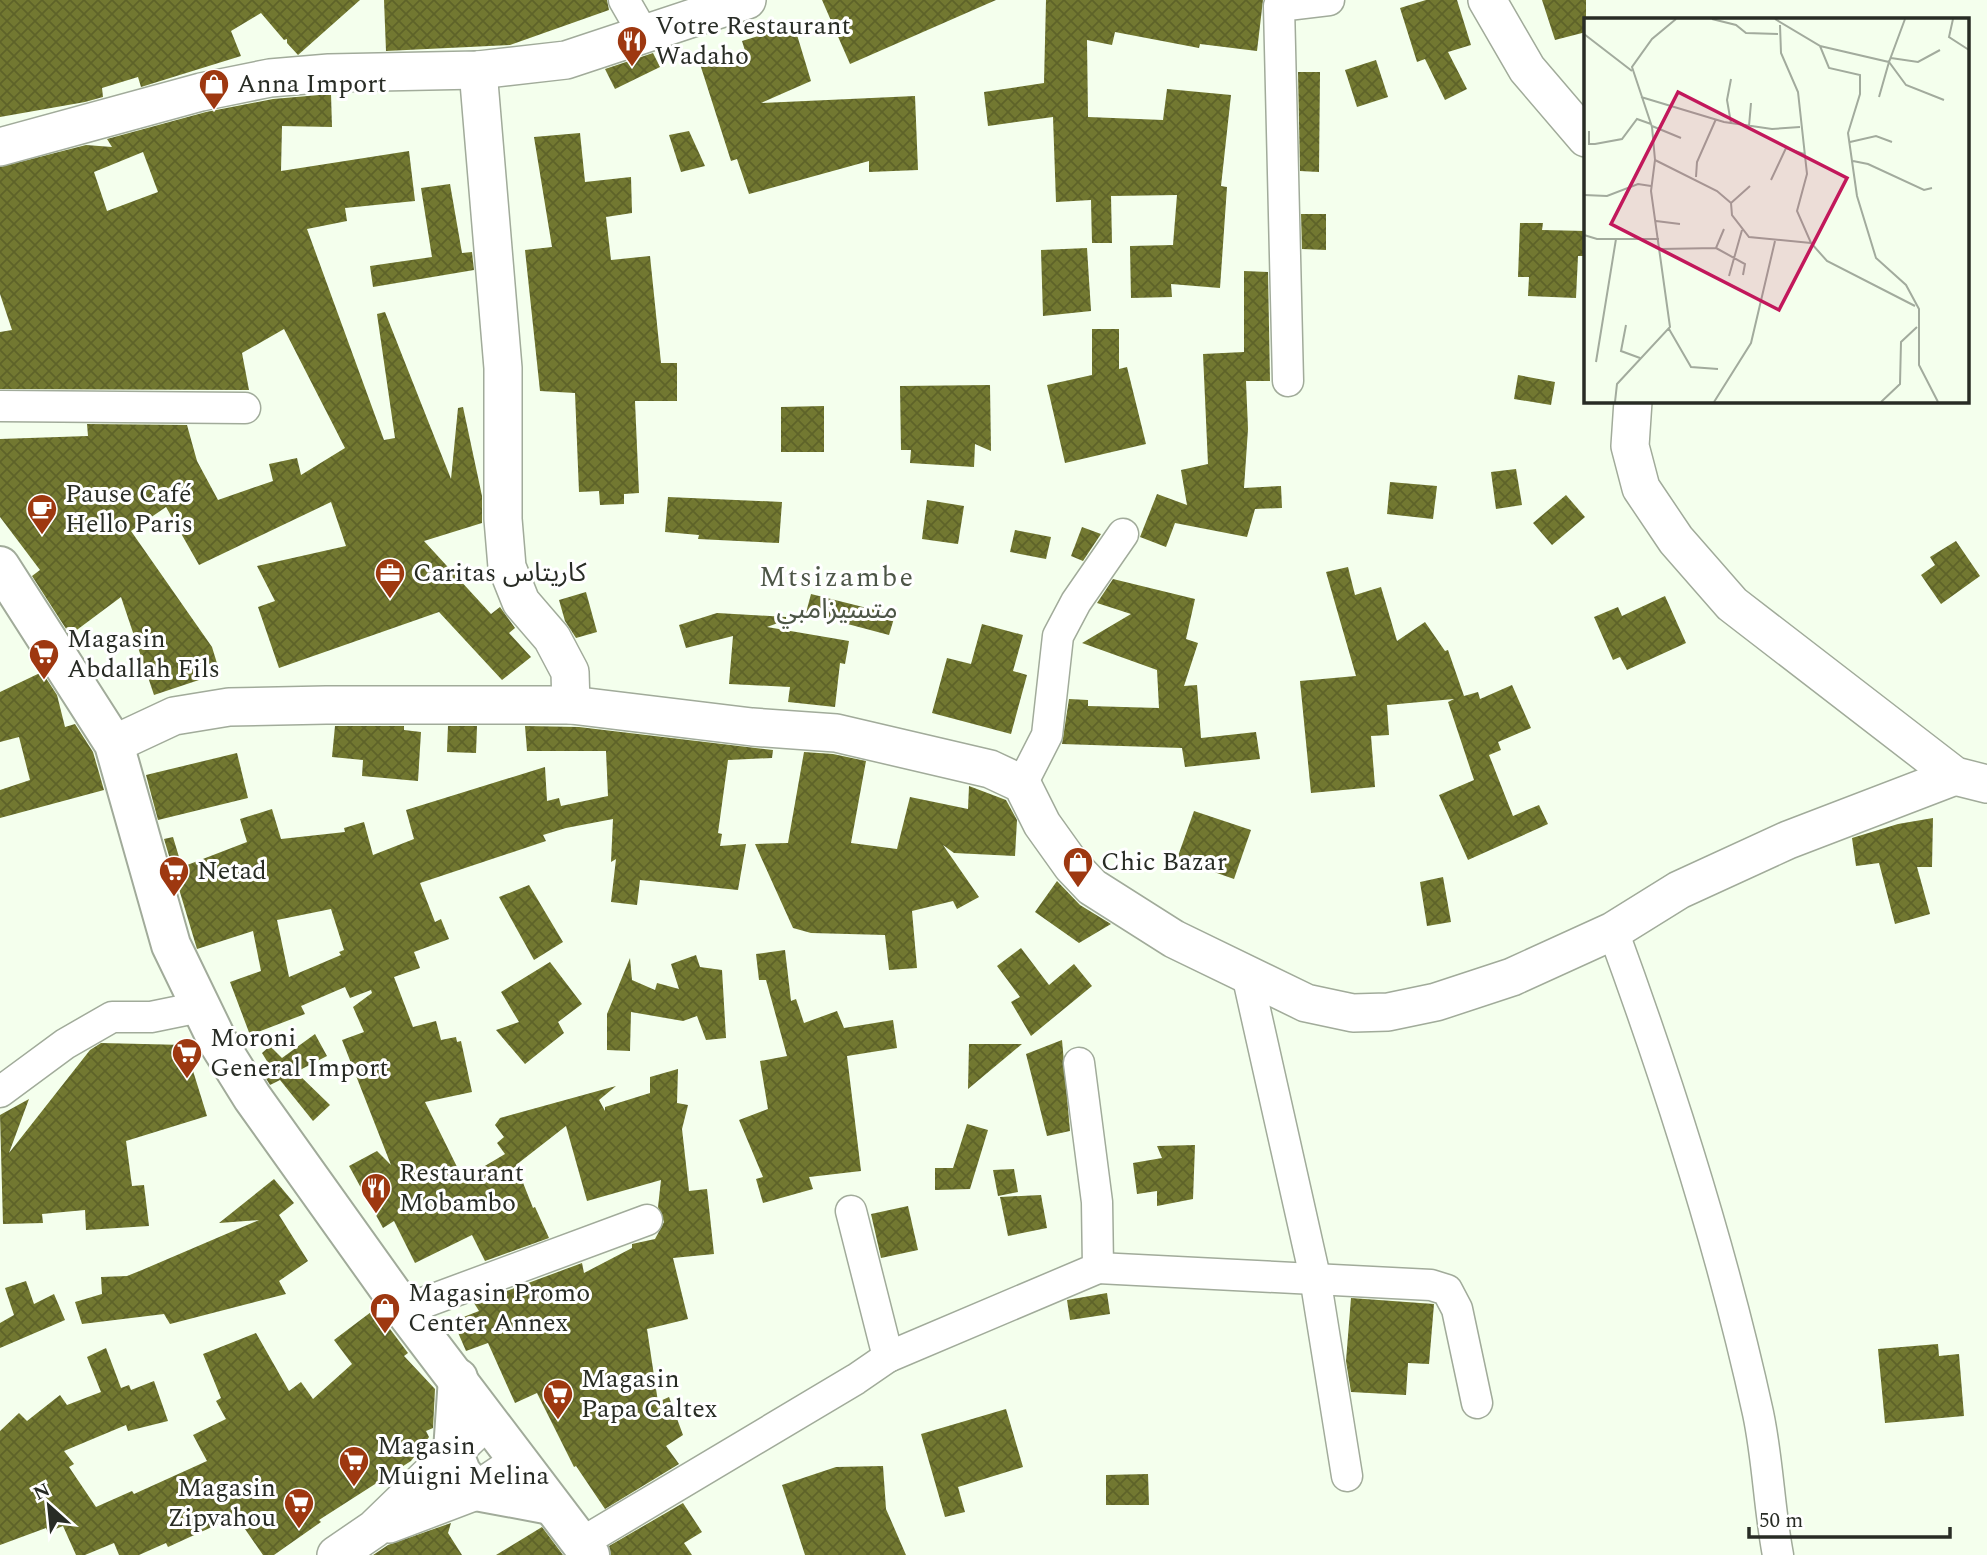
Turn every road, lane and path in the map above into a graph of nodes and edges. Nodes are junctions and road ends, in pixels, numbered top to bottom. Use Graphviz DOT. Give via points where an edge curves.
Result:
graph roads {
  1 [pos="624,0"];
  2 [pos="747,0"];
  3 [pos="1329,0"];
  4 [pos="1487,0"];
  5 [pos="643,33"];
  6 [pos="478,70"];
  7 [pos="1584,136"];
  8 [pos="0,147"];
  9 [pos="1288,381"];
  10 [pos="1633,402"];
  11 [pos="0,406"];
  12 [pos="245,408"];
  13 [pos="1123,534"];
  14 [pos="0,566"];
  15 [pos="571,705"];
  16 [pos="114,744"];
  17 [pos="1971,780"];
  18 [pos="1022,784"];
  19 [pos="1613,931"];
  20 [pos="1247,974"];
  21 [pos="200,1007"];
  22 [pos="1079,1063"];
  23 [pos="0,1092"];
  24 [pos="851,1211"];
  25 [pos="647,1220"];
  26 [pos="1098,1268"];
  27 [pos="1315,1277"];
  28 [pos="404,1310"];
  29 [pos="888,1357"];
  30 [pos="458,1378"];
  31 [pos="1477,1402"];
  32 [pos="489,1419"];
  33 [pos="453,1451"];
  34 [pos="519,1462"];
  35 [pos="1347,1476"];
  36 [pos="476,1491"];
  37 [pos="551,1505"];
  38 [pos="374,1529"];
  39 [pos="585,1549"];
  40 [pos="336,1555"];
  41 [pos="1778,1555"];
  1 -- 5 [label="street"];
  2 -- 5 [label="street"];
  3 -- 9 [label="street" via="1279,6"];
  4 -- 7 [label="street" via="1527,69"];
  5 -- 6 [label="street" via="566,60"];
  6 -- 8 [label="street" via="270,78 201,92"];
  6 -- 15 [label="street" via="503,368 507,567 521,602 551,638 570,672"];
  10 -- 17 [label="street" via="1630,446 1641,488 1676,540 1732,604"];
  11 -- 12 [label="street"];
  13 -- 18 [label="street" via="1058,636 1047,735"];
  14 -- 16 [label="main road"];
  15 -- 16 [label="street" via="229,707 174,716"];
  15 -- 18 [label="street" via="836,733 989,768"];
  16 -- 21 [label="main road" via="172,945"];
  17 -- 19 [label="street" via="1788,840 1679,890"];
  18 -- 20 [label="street" via="1042,824 1092,887 1174,939"];
  19 -- 20 [label="street" via="1512,977 1388,1012 1353,1013 1306,1003"];
  19 -- 41 [label="street" via="1657,1051 1715,1236 1758,1416"];
  20 -- 27 [label="street"];
  21 -- 23 [label="street" via="151,1017 112,1017 65,1044"];
  21 -- 28 [label="main road" via="252,1097"];
  22 -- 26 [label="street" via="1097,1202"];
  24 -- 29 [label="street"];
  25 -- 28 [label="street"];
  26 -- 27 [label="street"];
  26 -- 29 [label="street"];
  27 -- 31 [label="street" via="1447,1290 1457,1309"];
  27 -- 35 [label="street"];
  28 -- 30 [label="main road"];
  29 -- 39 [label="street"];
  30 -- 32 [label="main road"];
  30 -- 33 [label="main road"];
  32 -- 33 [label="street"];
  32 -- 34 [label="main road"];
  33 -- 36 [label="main road" via="461,1472"];
  33 -- 38 [label="street"];
  34 -- 36 [label="street"];
  34 -- 37 [label="main road"];
  36 -- 37 [label="main road"];
  36 -- 38 [label="street"];
  37 -- 39 [label="main road"];
  38 -- 40 [label="street"];
}
